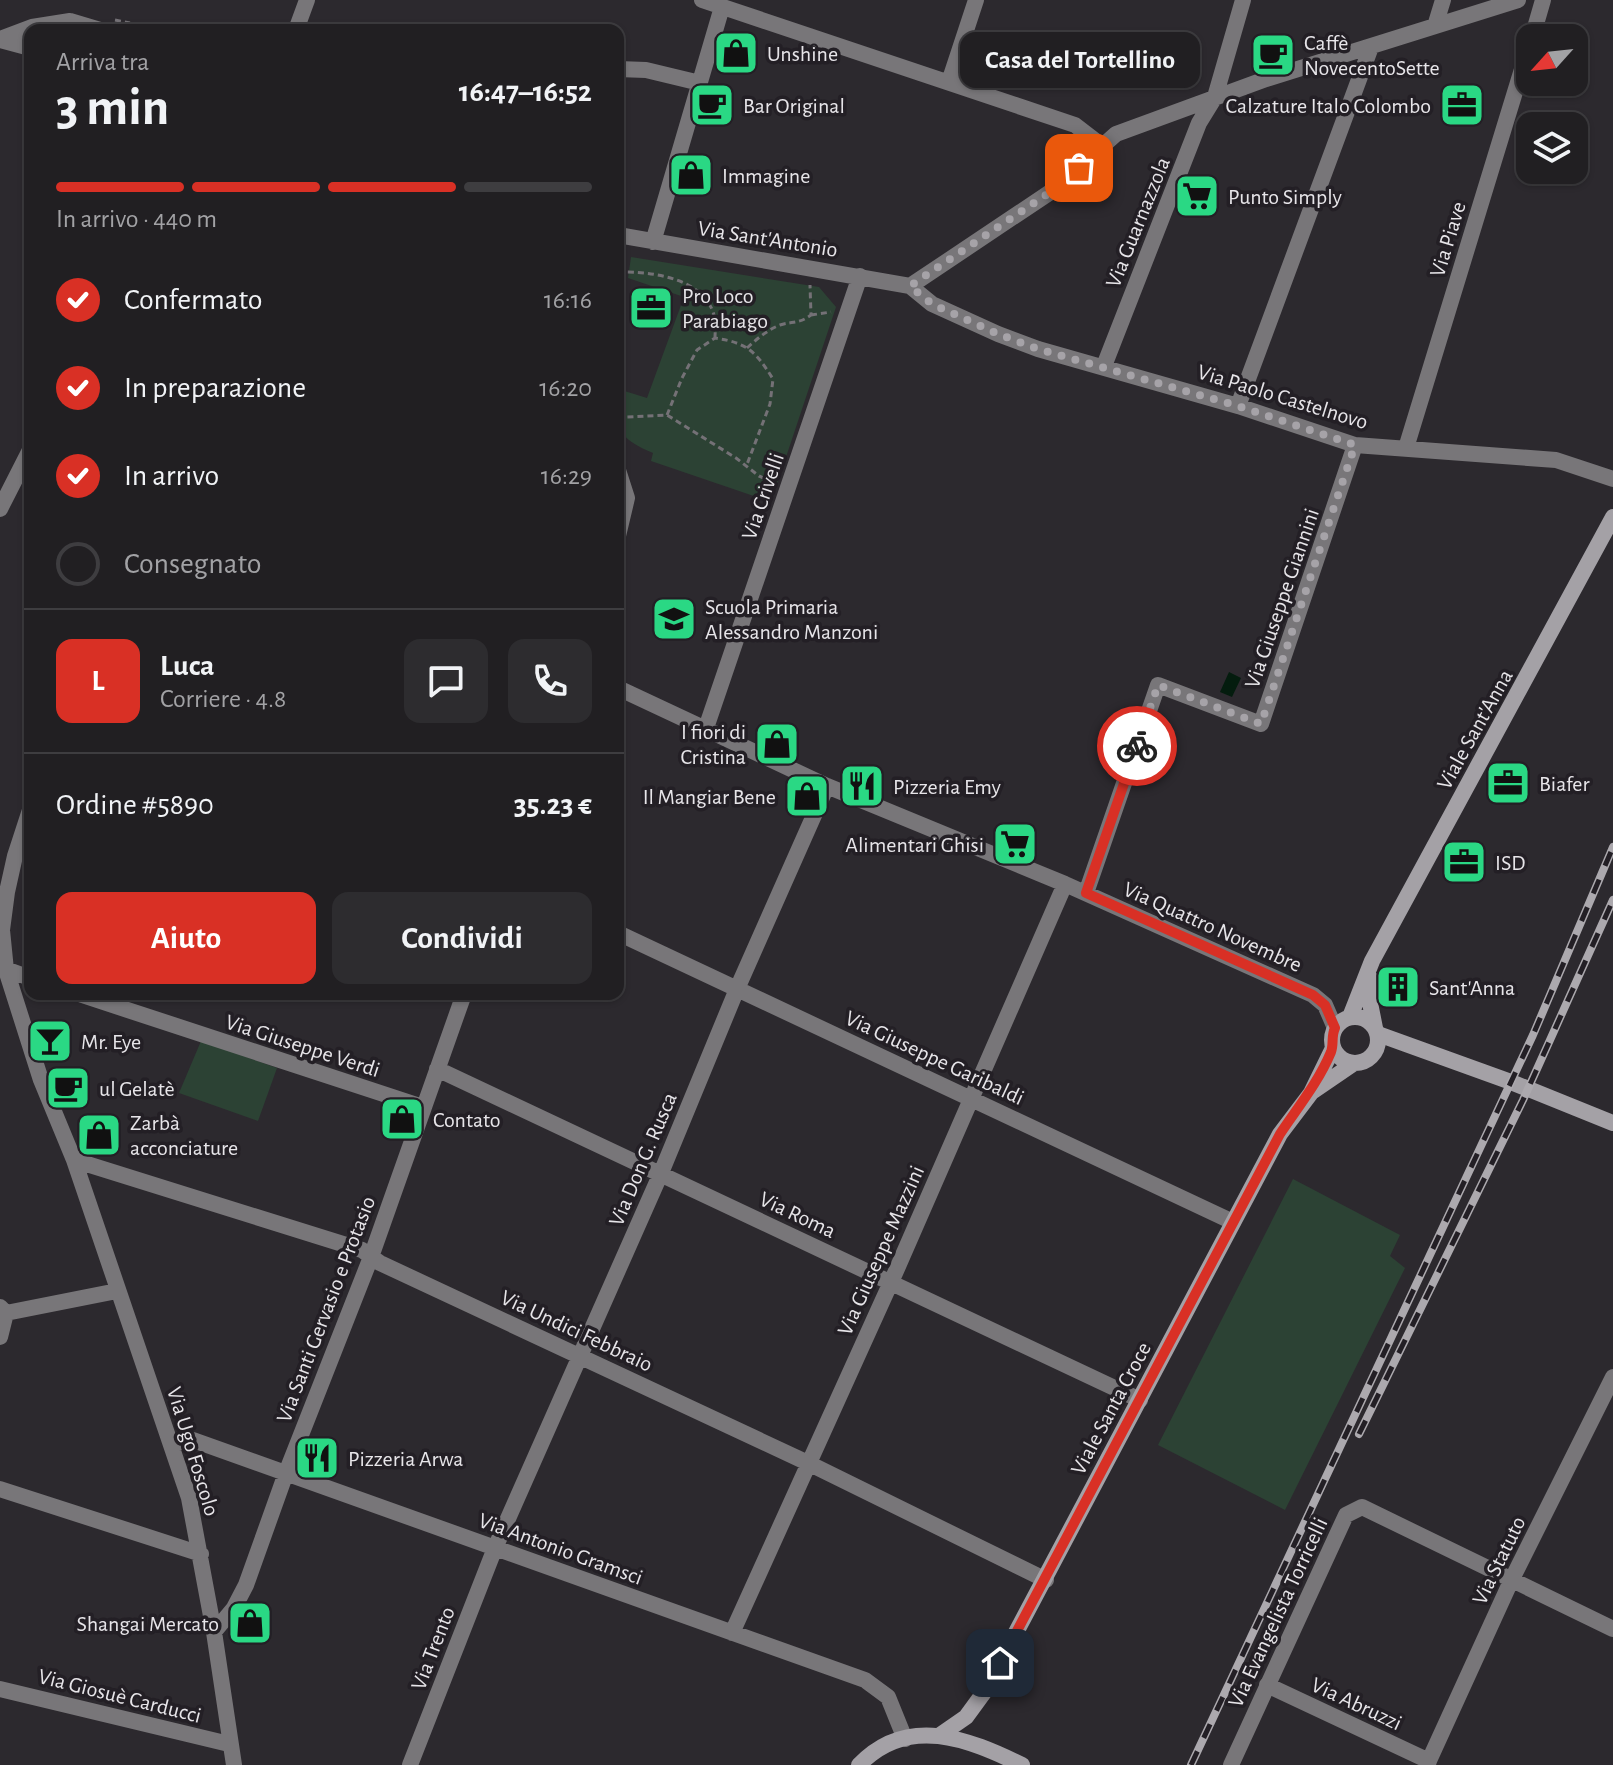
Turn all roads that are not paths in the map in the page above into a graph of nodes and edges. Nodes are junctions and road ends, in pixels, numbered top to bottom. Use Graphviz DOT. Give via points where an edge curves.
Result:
graph roads {
  1 [pos="702,0"];
  2 [pos="976,0"];
  3 [pos="1243,0"];
  4 [pos="1443,0"];
  5 [pos="1518,0"];
  6 [pos="1543,0"];
  7 [pos="305,4"];
  8 [pos="722,7"];
  9 [pos="298,24"];
  10 [pos="1536,24"];
  11 [pos="1435,26"];
  12 [pos="24,30"];
  13 [pos="0,39"];
  14 [pos="24,46"];
  15 [pos="1371,47"];
  16 [pos="624,69"];
  17 [pos="949,82"];
  18 [pos="700,83"];
  19 [pos="1516,89"];
  20 [pos="1215,97"];
  21 [pos="1101,145"];
  22 [pos="624,236"];
  23 [pos="653,242"];
  24 [pos="860,276"];
  25 [pos="910,286"];
  26 [pos="1104,366"];
  27 [pos="1238,406"];
  28 [pos="1355,445"];
  29 [pos="1406,448"];
  30 [pos="24,462"];
  31 [pos="1613,479"];
  32 [pos="624,489"];
  33 [pos="0,509"];
  34 [pos="624,511"];
  35 [pos="1613,517"];
  36 [pos="624,691"];
  37 [pos="705,731"];
  38 [pos="827,786"];
  39 [pos="24,828"];
  40 [pos="1065,884"];
  41 [pos="1086,893"];
  42 [pos="624,936"];
  43 [pos="1372,961"];
  44 [pos="3,969"];
  45 [pos="24,976"];
  46 [pos="737,989"];
  47 [pos="97,1000"];
  48 [pos="462,1000"];
  49 [pos="1350,1017"];
  50 [pos="1335,1028"];
  51 [pos="1376,1031"];
  52 [pos="1333,1048"];
  53 [pos="1412,1048"];
  54 [pos="1374,1054"];
  55 [pos="1353,1064"];
  56 [pos="437,1069"];
  57 [pos="1311,1093"];
  58 [pos="971,1097"];
  59 [pos="423,1107"];
  60 [pos="1613,1123"];
  61 [pos="74,1160"];
  62 [pos="661,1173"];
  63 [pos="1233,1222"];
  64 [pos="371,1257"];
  65 [pos="890,1282"];
  66 [pos="117,1291"];
  67 [pos="3,1310"];
  68 [pos="0,1337"];
  69 [pos="580,1356"];
  70 [pos="1613,1377"];
  71 [pos="1140,1400"];
  72 [pos="171,1444"];
  73 [pos="808,1463"];
  74 [pos="286,1473"];
  75 [pos="0,1489"];
  76 [pos="495,1548"];
  77 [pos="201,1554"];
  78 [pos="1046,1580"];
  79 [pos="1511,1581"];
  80 [pos="1613,1629"];
  81 [pos="214,1632"];
  82 [pos="732,1633"];
  83 [pos="1267,1685"];
  84 [pos="0,1689"];
  85 [pos="940,1735"];
  86 [pos="905,1739"];
  87 [pos="229,1744"];
  88 [pos="994,1759"];
  89 [pos="1428,1763"];
  90 [pos="234,1765"];
  91 [pos="410,1765"];
  92 [pos="859,1765"];
  93 [pos="1022,1765"];
  94 [pos="1231,1765"];
  1 -- 8 [label="street"];
  2 -- 17 [label="street"];
  3 -- 20 [label="street, Via Guarnazzola"];
  4 -- 11 [label="street"];
  5 -- 11 [label="street"];
  6 -- 10 [label="street, Via Piave"];
  7 -- 9 [label="street"];
  8 -- 17 [label="street"];
  8 -- 18 [label="street"];
  11 -- 15 [label="street"];
  12 -- 13 [label="street"];
  13 -- 14 [label="street"];
  15 -- 20 [label="street"];
  15 -- 27 [label="street"];
  16 -- 18 [label="street"];
  17 -- 21 [label="street" via="1075,125"];
  18 -- 23 [label="street"];
  19 -- 29 [label="street, Via Piave"];
  20 -- 21 [label="street" via="1116,134"];
  20 -- 26 [label="street, Via Guarnazzola" via="1199,123"];
  21 -- 25 [label="street" via="1052,191"];
  22 -- 23 [label="street, Via Sant'Antonio"];
  23 -- 24 [label="street, Via Sant'Antonio"];
  24 -- 25 [label="street, Via Sant'Antonio"];
  24 -- 37 [label="street, Via Crivelli"];
  25 -- 26 [label="street, Via Paolo Castelnovo" via="932,304 998,334"];
  26 -- 27 [label="street, Via Paolo Castelnovo"];
  27 -- 28 [label="street, Via Paolo Castelnovo"];
  28 -- 29 [label="street, Via Paolo Castelnovo"];
  28 -- 41 [label="street, Via Giuseppe Giannini" via="1261,724 1158,685"];
  29 -- 31 [label="street, Via Paolo Castelnovo" via="1556,460"];
  30 -- 33 [label="street"];
  32 -- 34 [label="street"];
  35 -- 43 [label="street, Viale Sant'Anna"];
  36 -- 37 [label="street, Via Quattro Novembre"];
  37 -- 38 [label="street, Via Quattro Novembre"];
  38 -- 40 [label="street, Via Quattro Novembre"];
  38 -- 46 [label="street, Via Don G. Rusca"];
  39 -- 44 [label="street, Via Ugo Foscolo" via="7,892"];
  40 -- 41 [label="street, Via Quattro Novembre"];
  40 -- 58 [label="street, Via Giuseppe Mazzini"];
  41 -- 50 [label="street, Via Quattro Novembre" via="1313,995 1325,1005"];
  42 -- 46 [label="street, Via Giuseppe Garibaldi"];
  43 -- 49 [label="street, Viale Sant'Anna"];
  43 -- 51 [label="street, Viale Sant'Anna" via="1370,1003"];
  44 -- 45 [label="street"];
  44 -- 61 [label="street, Via Ugo Foscolo"];
  46 -- 58 [label="street, Via Giuseppe Garibaldi"];
  46 -- 62 [label="street, Via Don G. Rusca"];
  47 -- 59 [label="street, Via Giuseppe Verdi"];
  48 -- 56 [label="street, Via Santi Gervasio e Protasio"];
  49 -- 50 [label="street"];
  49 -- 51 [label="street" via="1364,1019"];
  50 -- 52 [label="street"];
  51 -- 53 [label="street"];
  51 -- 54 [label="street"];
  52 -- 55 [label="street"];
  52 -- 57 [label="street, Viale Santa Croce"];
  53 -- 54 [label="street"];
  53 -- 60 [label="street"];
  54 -- 55 [label="street"];
  55 -- 57 [label="street, Viale Santa Croce"];
  56 -- 59 [label="street, Via Santi Gervasio e Protasio"];
  56 -- 62 [label="street, Via Roma"];
  57 -- 63 [label="street, Viale Santa Croce" via="1280,1134"];
  58 -- 63 [label="street, Via Giuseppe Garibaldi"];
  58 -- 65 [label="street, Via Giuseppe Mazzini"];
  59 -- 64 [label="street, Via Santi Gervasio e Protasio"];
  61 -- 64 [label="street, Via Undici Febbraio"];
  61 -- 66 [label="street, Via Ugo Foscolo"];
  62 -- 65 [label="street, Via Roma"];
  62 -- 69 [label="street, Via Don G. Rusca"];
  63 -- 71 [label="street, Viale Santa Croce"];
  64 -- 69 [label="street, Via Undici Febbraio"];
  64 -- 74 [label="street, Via Santi Gervasio e Protasio"];
  65 -- 71 [label="street, Via Roma"];
  65 -- 73 [label="street, Via Giuseppe Mazzini"];
  66 -- 67 [label="street"];
  66 -- 72 [label="street, Via Ugo Foscolo"];
  67 -- 68 [label="street"];
  69 -- 73 [label="street, Via Undici Febbraio"];
  69 -- 76 [label="street, Via Don G. Rusca"];
  70 -- 79 [label="street, Via Statuto"];
  71 -- 78 [label="street, Viale Santa Croce"];
  72 -- 74 [label="street, Via Antonio Gramsci" via="193,1440"];
  72 -- 77 [label="street, Via Ugo Foscolo"];
  73 -- 78 [label="street, Via Undici Febbraio"];
  73 -- 82 [label="street, Via Giuseppe Mazzini"];
  74 -- 76 [label="street, Via Antonio Gramsci"];
  74 -- 81 [label="street, Via Santi Gervasio e Protasio" via="246,1585"];
  75 -- 77 [label="street"];
  76 -- 82 [label="street, Via Antonio Gramsci"];
  76 -- 91 [label="street, Via Trento"];
  77 -- 81 [label="street, Via Ugo Foscolo"];
  78 -- 85 [label="street, Viale Santa Croce" via="977,1704"];
  79 -- 80 [label="street"];
  79 -- 83 [label="street, Via Evangelista Torricelli" via="1362,1507 1346,1515"];
  79 -- 89 [label="street, Via Statuto"];
  81 -- 87 [label="street, Via Ugo Foscolo"];
  82 -- 86 [label="street, Via Antonio Gramsci" via="865,1680 888,1697"];
  83 -- 89 [label="street, Via Abruzzi"];
  83 -- 94 [label="street, Via Evangelista Torricelli"];
  84 -- 87 [label="street, Via Giosuè Carducci"];
  85 -- 86 [label="street"];
  85 -- 88 [label="street" via="968,1740"];
  86 -- 92 [label="street" via="873,1751"];
  87 -- 90 [label="street, Via Ugo Foscolo"];
  88 -- 93 [label="street"];
}
